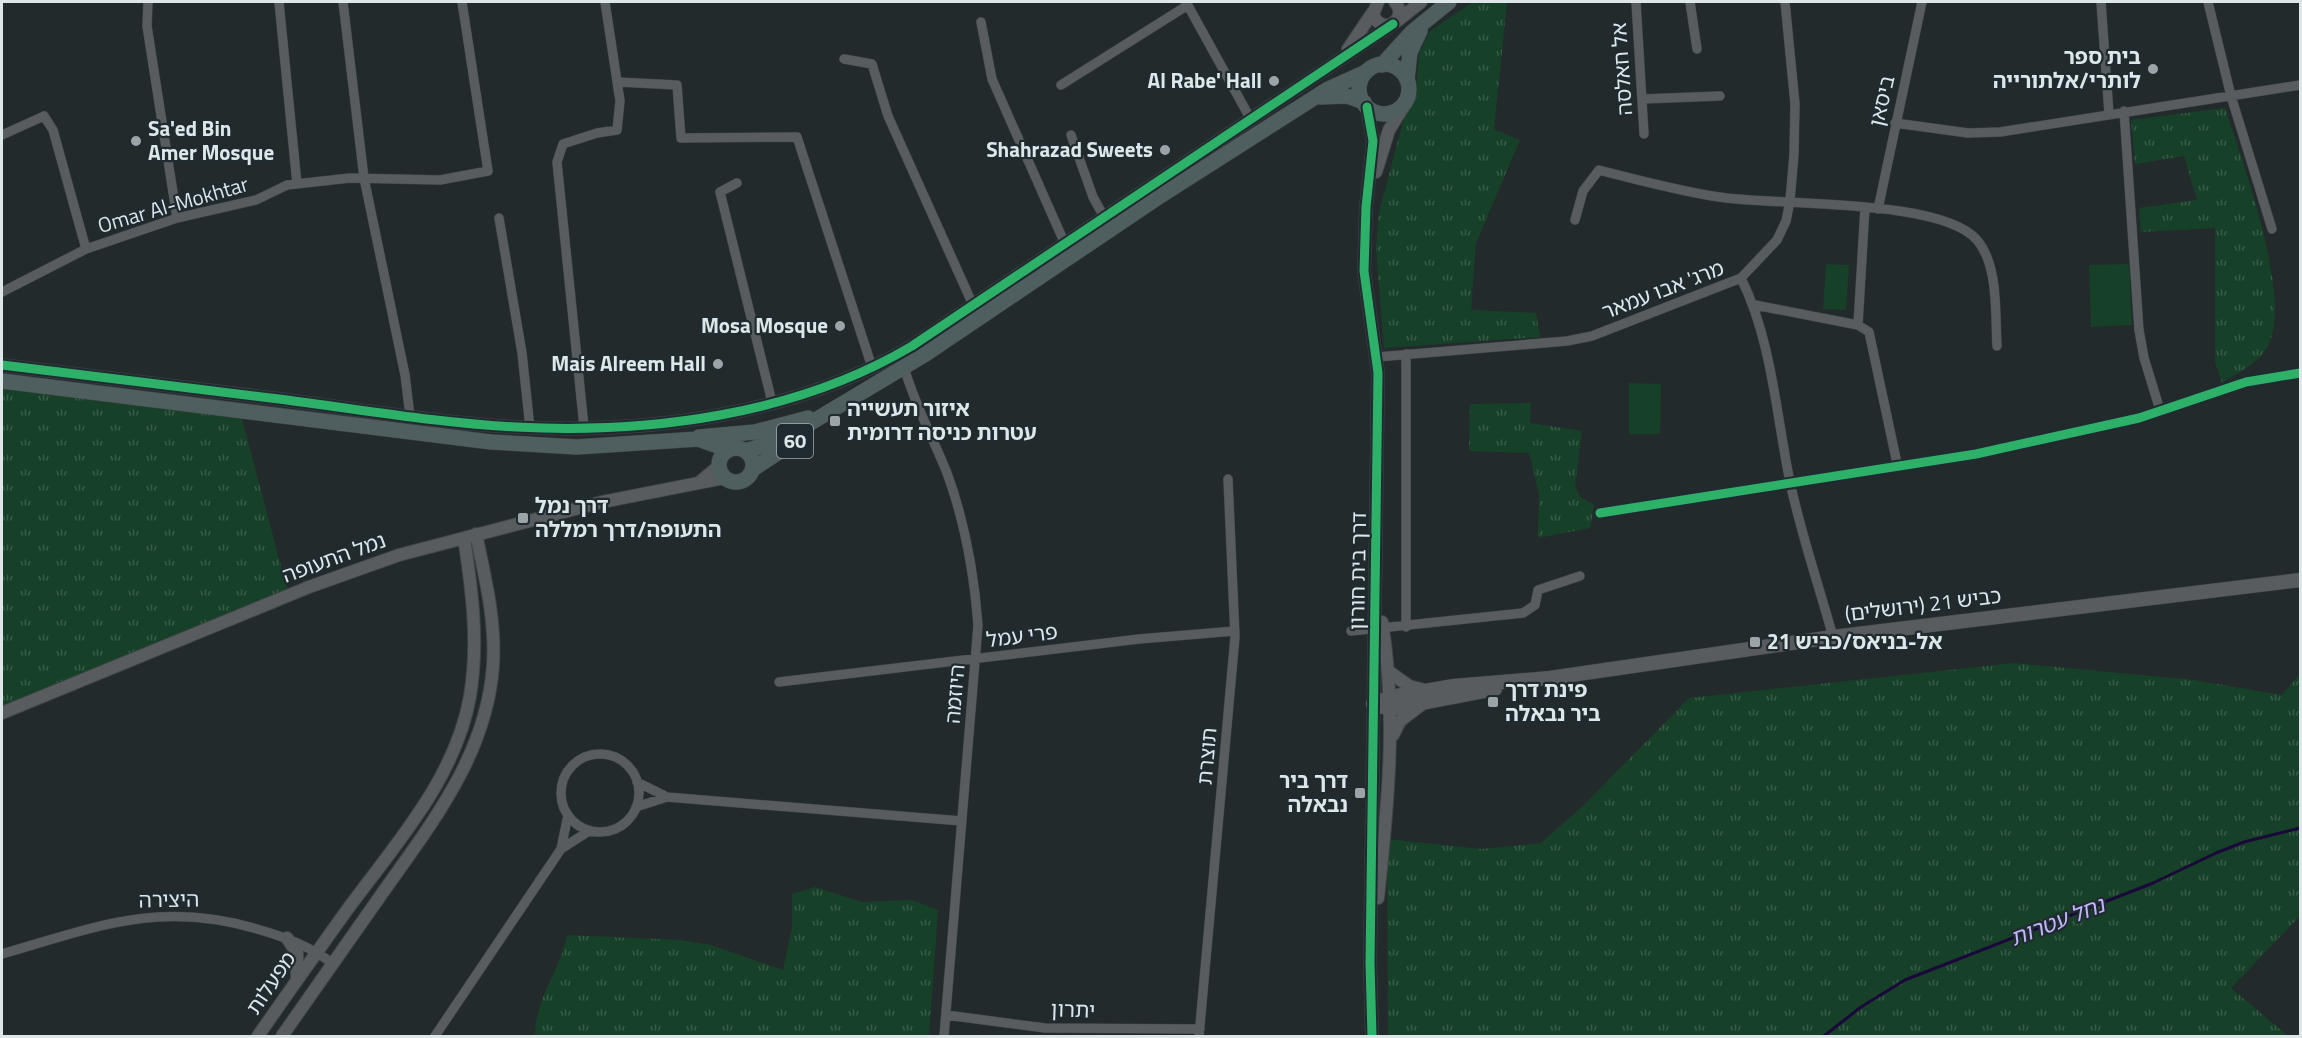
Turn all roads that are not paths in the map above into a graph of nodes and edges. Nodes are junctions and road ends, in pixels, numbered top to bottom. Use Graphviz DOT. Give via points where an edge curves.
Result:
graph roads {
  1 [pos="148,2"];
  2 [pos="279,2"];
  3 [pos="343,2"];
  4 [pos="462,2"];
  5 [pos="605,2"];
  6 [pos="1395,2"];
  7 [pos="1421,2"];
  8 [pos="1449,2"];
  9 [pos="1636,2"];
  10 [pos="1690,2"];
  11 [pos="1785,2"];
  12 [pos="1922,2"];
  13 [pos="2101,2"];
  14 [pos="2208,2"];
  15 [pos="1187,3"];
  16 [pos="1374,6"];
  17 [pos="1432,15"];
  18 [pos="981,22"];
  19 [pos="1395,22"];
  20 [pos="1696,49"];
  21 [pos="844,59"];
  22 [pos="1337,60"];
  23 [pos="1382,65"];
  24 [pos="1366,72"];
  25 [pos="1407,80"];
  26 [pos="618,82"];
  27 [pos="1061,85"];
  28 [pos="2301,86"];
  29 [pos="1719,96"];
  30 [pos="2231,96"];
  31 [pos="1312,99"];
  32 [pos="1642,99"];
  33 [pos="1405,104"];
  34 [pos="1365,105"];
  35 [pos="2124,111"];
  36 [pos="2109,114"];
  37 [pos="1250,118"];
  38 [pos="1895,123"];
  39 [pos="1644,134"];
  40 [pos="2,135"];
  41 [pos="1071,135"];
  42 [pos="364,178"];
  43 [pos="737,183"];
  44 [pos="297,184"];
  45 [pos="1790,201"];
  46 [pos="1366,207"];
  47 [pos="1865,207"];
  48 [pos="1878,209"];
  49 [pos="1104,217"];
  50 [pos="177,218"];
  51 [pos="500,218"];
  52 [pos="1575,220"];
  53 [pos="2272,229"];
  54 [pos="1065,244"];
  55 [pos="86,249"];
  56 [pos="1741,278"];
  57 [pos="2,292"];
  58 [pos="973,305"];
  59 [pos="1755,305"];
  60 [pos="1858,325"];
  61 [pos="1996,346"];
  62 [pos="1406,354"];
  63 [pos="1377,357"];
  64 [pos="2,365"];
  65 [pos="872,367"];
  66 [pos="904,367"];
  67 [pos="2301,373"];
  68 [pos="2,381"];
  69 [pos="772,402"];
  70 [pos="835,410"];
  71 [pos="2160,410"];
  72 [pos="410,417"];
  73 [pos="584,427"];
  74 [pos="531,428"];
  75 [pos="675,441"];
  76 [pos="745,451"];
  77 [pos="723,463"];
  78 [pos="753,468"];
  79 [pos="1898,468"];
  80 [pos="1228,479"];
  81 [pos="1791,484"];
  82 [pos="1600,513"];
  83 [pos="470,536"];
  84 [pos="1580,576"];
  85 [pos="2301,580"];
  86 [pos="1406,627"];
  87 [pos="1379,629"];
  88 [pos="1235,631"];
  89 [pos="1351,631"];
  90 [pos="1833,637"];
  91 [pos="976,659"];
  92 [pos="1388,671"];
  93 [pos="779,682"];
  94 [pos="1426,697"];
  95 [pos="1391,703"];
  96 [pos="1373,704"];
  97 [pos="2,713"];
  98 [pos="1390,745"];
  99 [pos="636,782"];
  100 [pos="667,797"];
  101 [pos="636,807"];
  102 [pos="568,815"];
  103 [pos="962,821"];
  104 [pos="589,831"];
  105 [pos="561,849"];
  106 [pos="287,938"];
  107 [pos="316,952"];
  108 [pos="2,954"];
  109 [pos="332,963"];
  110 [pos="1370,963"];
  111 [pos="297,981"];
  112 [pos="946,1015"];
  113 [pos="1199,1033"];
  114 [pos="258,1036"];
  115 [pos="282,1036"];
  116 [pos="435,1036"];
  117 [pos="944,1036"];
  118 [pos="1372,1036"];
  1 -- 50 [label="street" via="147,26"];
  2 -- 44 [label="street"];
  3 -- 42 [label="street"];
  4 -- 42 [label="street, Omar Al-Mokhtar" via="488,171 440,180"];
  5 -- 26 [label="street"];
  6 -- 19 [label="street" via="1400,13"];
  7 -- 19 [label="street"];
  8 -- 17 [label="highway, 60"];
  9 -- 32 [label="street, אל חאלסה"];
  10 -- 20 [label="street"];
  11 -- 45 [label="street, מרג' אבו עמאר" via="1795,104"];
  12 -- 38 [label="street, ביסאן"];
  13 -- 36 [label="street"];
  14 -- 30 [label="street"];
  15 -- 27 [label="street"];
  15 -- 37 [label="street"];
  16 -- 19 [label="street" via="1380,25"];
  16 -- 22 [label="street" via="1358,36"];
  17 -- 23 [label="highway, 60"];
  17 -- 25 [label="highway, 60" via="1410,52"];
  18 -- 54 [label="street" via="992,79"];
  19 -- 22 [label="street"];
  21 -- 58 [label="street" via="872,64 888,116"];
  22 -- 37 [label="street"];
  23 -- 24 [label="highway, 60"];
  23 -- 25 [label="highway" via="1397,68"];
  24 -- 31 [label="highway, 60"];
  24 -- 34 [label="highway" via="1360,87"];
  25 -- 33 [label="highway, 60" via="1409,93"];
  26 -- 65 [label="street" via="677,85 681,138 797,137"];
  26 -- 73 [label="street" via="617,130 563,144 557,162"];
  28 -- 30 [label="street"];
  29 -- 32 [label="street"];
  30 -- 35 [label="street"];
  30 -- 53 [label="street"];
  31 -- 34 [label="highway, 60" via="1338,95"];
  31 -- 66 [label="highway, 60"];
  32 -- 39 [label="street, אל חאלסה"];
  33 -- 34 [label="highway, 60" via="1383,114"];
  33 -- 46 [label="street, דרך בית חורון" via="1389,130"];
  34 -- 46 [label="street, דרך בית חורון" via="1373,141"];
  35 -- 36 [label="street"];
  35 -- 71 [label="street" via="2139,330"];
  36 -- 38 [label="street" via="2000,132 1968,133"];
  37 -- 49 [label="street"];
  38 -- 48 [label="street, ביסאן"];
  40 -- 55 [label="street" via="44,116 54,130"];
  41 -- 49 [label="street"];
  42 -- 44 [label="street, Omar Al-Mokhtar"];
  42 -- 72 [label="street" via="405,375"];
  43 -- 69 [label="street" via="720,192"];
  44 -- 50 [label="street, Omar Al-Mokhtar" via="256,200"];
  45 -- 47 [label="street"];
  45 -- 52 [label="street" via="1720,197 1599,170 1583,191"];
  45 -- 56 [label="street, מרג' אבו עמאר" via="1777,240"];
  46 -- 63 [label="street, דרך בית חורון" via="1364,271"];
  47 -- 48 [label="street"];
  47 -- 60 [label="street"];
  48 -- 61 [label="street" via="1931,218 1962,228 1977,240 1991,277"];
  49 -- 54 [label="street"];
  50 -- 55 [label="street, Omar Al-Mokhtar"];
  51 -- 74 [label="street"];
  54 -- 58 [label="street"];
  55 -- 57 [label="street, Omar Al-Mokhtar"];
  56 -- 59 [label="street"];
  56 -- 62 [label="street, מרג' אבו עמאר" via="1592,336"];
  58 -- 65 [label="street" via="912,346"];
  59 -- 60 [label="street"];
  59 -- 81 [label="street"];
  60 -- 79 [label="street" via="1869,332"];
  62 -- 63 [label="street, מרג' אבו עמאר"];
  62 -- 86 [label="street"];
  63 -- 87 [label="street, דרך בית חורון"];
  64 -- 72 [label="street"];
  65 -- 69 [label="street"];
  66 -- 70 [label="highway, 60"];
  66 -- 91 [label="street, היוזמה" via="947,475 968,546 978,625"];
  67 -- 71 [label="street" via="2246,382"];
  68 -- 75 [label="highway, 60" via="491,442 577,447"];
  69 -- 73 [label="street" via="687,420"];
  70 -- 75 [label="highway, 60" via="755,432"];
  70 -- 76 [label="highway, 60" via="782,440"];
  70 -- 78 [label="highway, 60"];
  71 -- 79 [label="street" via="1986,452"];
  72 -- 74 [label="street"];
  73 -- 74 [label="street"];
  75 -- 77 [label="highway, 60" via="702,443"];
  76 -- 77 [label="highway, 60"];
  76 -- 78 [label="highway, 60"];
  77 -- 78 [label="highway, 60" via="733,483 744,481"];
  77 -- 83 [label="street, נמל התעופה" via="694,484 602,502"];
  79 -- 81 [label="street"];
  80 -- 88 [label="street, תוצרת"];
  81 -- 82 [label="street"];
  81 -- 90 [label="street"];
  83 -- 97 [label="street, נמל התעופה" via="337,576"];
  83 -- 107 [label="street, מפעלות" via="474,640 471,688 453,754 428,798"];
  83 -- 109 [label="street, מפעלות" via="490,604 493,663 490,691 474,750 440,812"];
  84 -- 86 [label="street" via="1538,590 1535,605 1523,613"];
  85 -- 90 [label="main road, כביש 21 (ירושלים)"];
  86 -- 87 [label="street"];
  87 -- 89 [label="street"];
  87 -- 92 [label="street, דרך בית חורון"];
  87 -- 96 [label="street, דרך בית חורון"];
  88 -- 91 [label="street, פרי עמל"];
  88 -- 113 [label="street, תוצרת"];
  90 -- 94 [label="main road, כביש 21 (ירושלים)"];
  91 -- 93 [label="street, פרי עמל"];
  91 -- 103 [label="street, היוזמה"];
  92 -- 94 [label="street"];
  92 -- 95 [label="street, דרך בית חורון"];
  94 -- 95 [label="main road, כביש 21 (ירושלים)"];
  94 -- 98 [label="street" via="1400,721"];
  95 -- 96 [label="main road, כביש 21 (ירושלים)"];
  95 -- 98 [label="street, דרך בית חורון"];
  96 -- 110 [label="street, דרך בית חורון"];
  98 -- 110 [label="street, דרך בית חורון" via="1384,848"];
  99 -- 100 [label="street"];
  99 -- 101 [label="street"];
  99 -- 102 [label="street" via="630,769 618,759 597,754 583,758 564,779 561,794"];
  100 -- 101 [label="street"];
  100 -- 103 [label="street"];
  101 -- 104 [label="street" via="617,828"];
  102 -- 104 [label="street"];
  102 -- 105 [label="street"];
  103 -- 112 [label="street, היוזמה"];
  104 -- 105 [label="street"];
  105 -- 116 [label="street"];
  106 -- 107 [label="street, היצירה"];
  106 -- 108 [label="street, היצירה" via="216,918 169,915 120,920"];
  106 -- 111 [label="street" via="297,953"];
  107 -- 109 [label="street, היצירה"];
  107 -- 111 [label="street, מפעלות"];
  109 -- 115 [label="street, מפעלות"];
  110 -- 118 [label="street, דרך בית חורון"];
  111 -- 114 [label="street, מפעלות"];
  112 -- 113 [label="street, יתרון" via="1045,1028"];
  112 -- 117 [label="street, היוזמה"];
}
